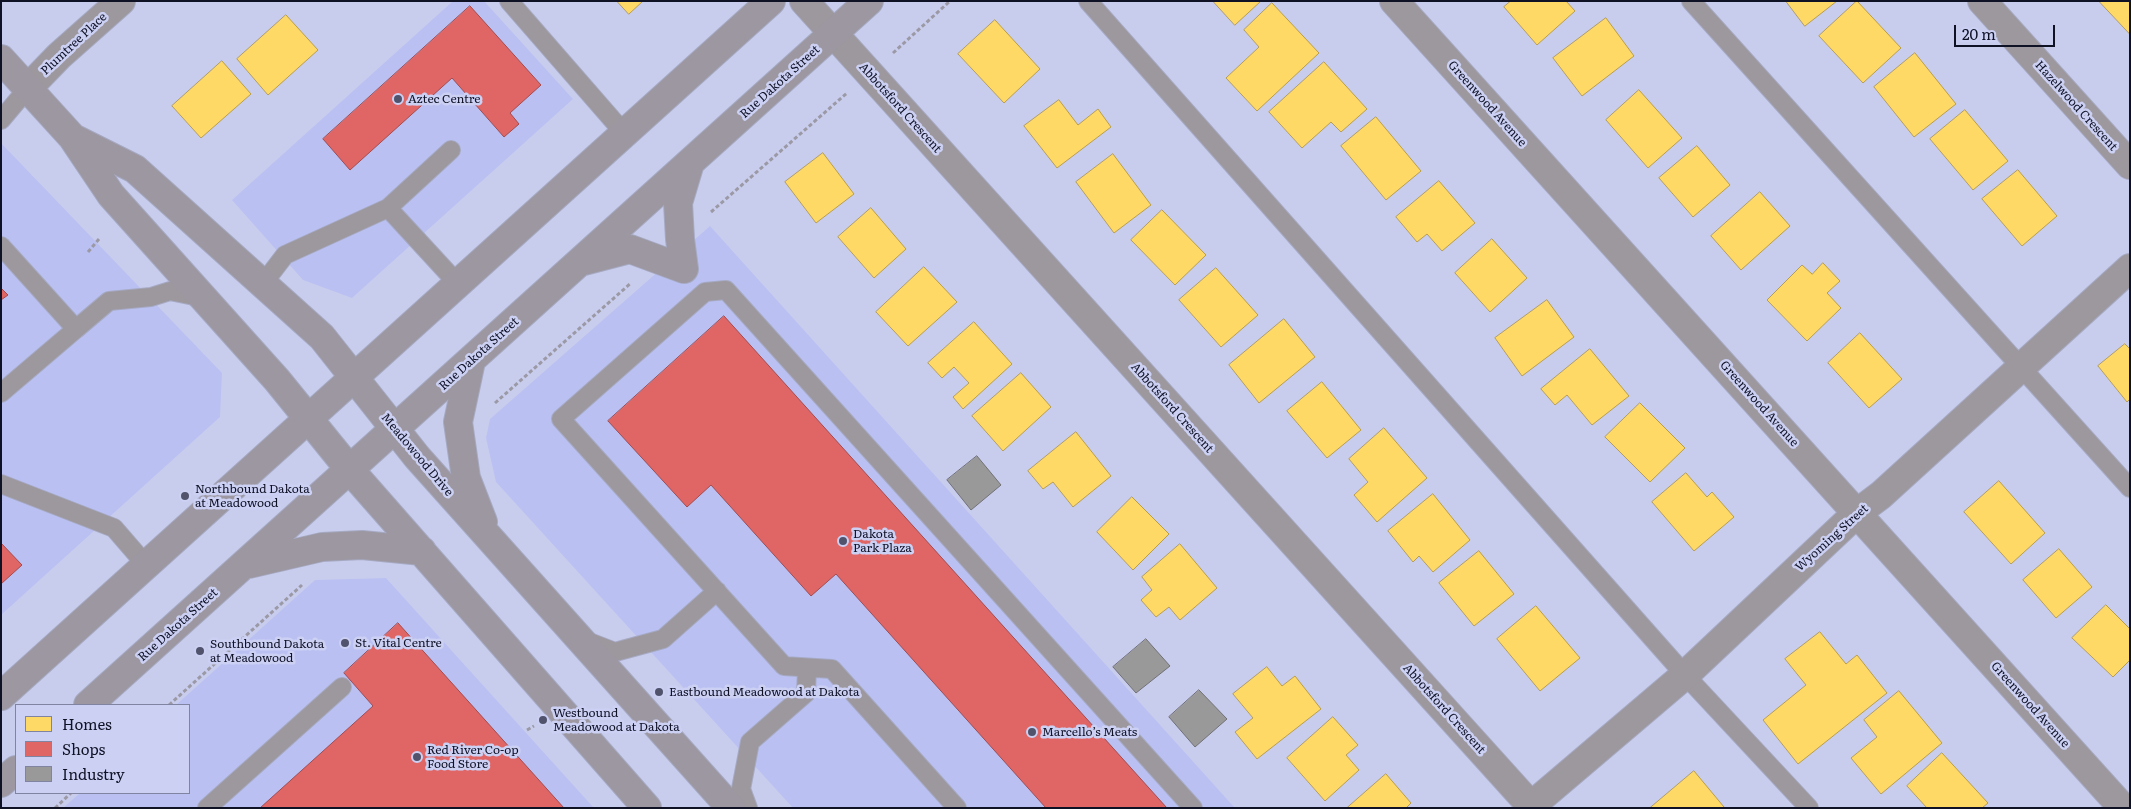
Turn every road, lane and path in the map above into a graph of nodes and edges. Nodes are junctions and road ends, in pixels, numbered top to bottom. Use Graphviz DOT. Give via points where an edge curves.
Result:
graph roads {
  1 [pos="121,1"];
  2 [pos="509,1"];
  3 [pos="771,1"];
  4 [pos="869,1"];
  5 [pos="950,1"];
  6 [pos="1088,1"];
  7 [pos="1394,1"];
  8 [pos="1691,1"];
  9 [pos="1982,1"];
  10 [pos="807,5"];
  11 [pos="833,33"];
  12 [pos="886,58"];
  13 [pos="1,59"];
  14 [pos="28,88"];
  15 [pos="845,94"];
  16 [pos="1,120"];
  17 [pos="624,133"];
  18 [pos="72,137"];
  19 [pos="451,150"];
  20 [pos="690,163"];
  21 [pos="2130,165"];
  22 [pos="388,208"];
  23 [pos="704,219"];
  24 [pos="99,239"];
  25 [pos="1,246"];
  26 [pos="88,252"];
  27 [pos="580,262"];
  28 [pos="2130,268"];
  29 [pos="684,269"];
  30 [pos="632,282"];
  31 [pos="458,284"];
  32 [pos="262,285"];
  33 [pos="705,292"];
  34 [pos="204,298"];
  35 [pos="76,329"];
  36 [pos="471,361"];
  37 [pos="2020,366"];
  38 [pos="353,378"];
  39 [pos="1,393"];
  40 [pos="491,406"];
  41 [pos="309,420"];
  42 [pos="394,430"];
  43 [pos="350,470"];
  44 [pos="1,484"];
  45 [pos="2130,488"];
  46 [pos="1857,513"];
  47 [pos="490,540"];
  48 [pos="422,551"];
  49 [pos="146,565"];
  50 [pos="244,565"];
  51 [pos="304,583"];
  52 [pos="716,591"];
  53 [pos="578,638"];
  54 [pos="807,668"];
  55 [pos="1685,675"];
  56 [pos="342,687"];
  57 [pos="1,696"];
  58 [pos="89,704"];
  59 [pos="170,704"];
  60 [pos="15,771"];
  61 [pos="1,783"];
  62 [pos="70,794"];
  63 [pos="1532,807"];
  64 [pos="54,808"];
  65 [pos="207,808"];
  66 [pos="647,808"];
  67 [pos="731,808"];
  68 [pos="748,808"];
  69 [pos="957,808"];
  70 [pos="1193,808"];
  71 [pos="1809,808"];
  72 [pos="2123,808"];
  1 -- 14 [label="street, Plumtree Place"];
  2 -- 17 [label="lane"];
  3 -- 17 [label="main road"];
  4 -- 11 [label="main road, Rue Dakota Street"];
  5 -- 12 [label="path"];
  6 -- 55 [label="lane"];
  7 -- 46 [label="street, Greenwood Avenue"];
  8 -- 37 [label="lane"];
  9 -- 21 [label="street, Hazelwood Crescent"];
  10 -- 11 [label="street, Abbotsford Crescent"];
  11 -- 20 [label="main road, Rue Dakota Street"];
  11 -- 63 [label="street, Abbotsford Crescent"];
  13 -- 14 [label="main road, Meadowood Drive"];
  14 -- 16 [label="lane"];
  14 -- 18 [label="main road, Meadowood Drive"];
  15 -- 23 [label="path"];
  17 -- 31 [label="main road"];
  18 -- 32 [label="main road, Meadowood Drive" via="135,169"];
  18 -- 34 [label="main road, Meadowood Drive" via="111,195"];
  19 -- 22 [label="lane"];
  20 -- 27 [label="main road, Rue Dakota Street"];
  20 -- 29 [label="main road" via="678,203"];
  22 -- 31 [label="lane"];
  22 -- 32 [label="lane" via="285,256"];
  24 -- 26 [label="path"];
  25 -- 35 [label="lane"];
  27 -- 29 [label="main road" via="630,249"];
  27 -- 36 [label="main road, Rue Dakota Street"];
  28 -- 37 [label="street, Wyoming Street"];
  29 -- 33 [label="lane"];
  30 -- 40 [label="path"];
  31 -- 38 [label="main road"];
  32 -- 38 [label="main road, Meadowood Drive" via="322,337"];
  33 -- 52 [label="lane" via="561,419"];
  33 -- 70 [label="lane" via="726,290"];
  34 -- 35 [label="lane" via="170,291 152,298 109,301"];
  34 -- 41 [label="main road, Meadowood Drive"];
  35 -- 39 [label="lane"];
  36 -- 42 [label="main road, Rue Dakota Street"];
  36 -- 47 [label="main road" via="458,422 466,478"];
  37 -- 45 [label="lane"];
  37 -- 46 [label="street, Wyoming Street" via="1881,495"];
  38 -- 41 [label="main road"];
  38 -- 42 [label="main road, Meadowood Drive"];
  41 -- 43 [label="main road, Meadowood Drive"];
  41 -- 49 [label="main road"];
  42 -- 43 [label="main road, Rue Dakota Street"];
  42 -- 47 [label="main road, Meadowood Drive"];
  43 -- 48 [label="main road, Meadowood Drive"];
  43 -- 50 [label="main road, Rue Dakota Street"];
  44 -- 49 [label="lane" via="114,528"];
  46 -- 55 [label="street, Wyoming Street"];
  46 -- 72 [label="street, Greenwood Avenue"];
  47 -- 53 [label="main road, Meadowood Drive"];
  48 -- 50 [label="main road" via="362,545 322,547"];
  48 -- 66 [label="main road, Meadowood Drive"];
  49 -- 57 [label="main road"];
  50 -- 58 [label="main road, Rue Dakota Street"];
  51 -- 59 [label="path"];
  52 -- 53 [label="lane" via="664,639 615,652"];
  52 -- 54 [label="lane" via="784,666"];
  53 -- 67 [label="main road, Meadowood Drive"];
  54 -- 68 [label="lane" via="806,693 750,742 741,789"];
  54 -- 69 [label="lane" via="832,669"];
  55 -- 63 [label="street, Wyoming Street"];
  55 -- 71 [label="lane"];
  56 -- 65 [label="lane"];
  60 -- 61 [label="main road"];
  62 -- 64 [label="path"];
}
